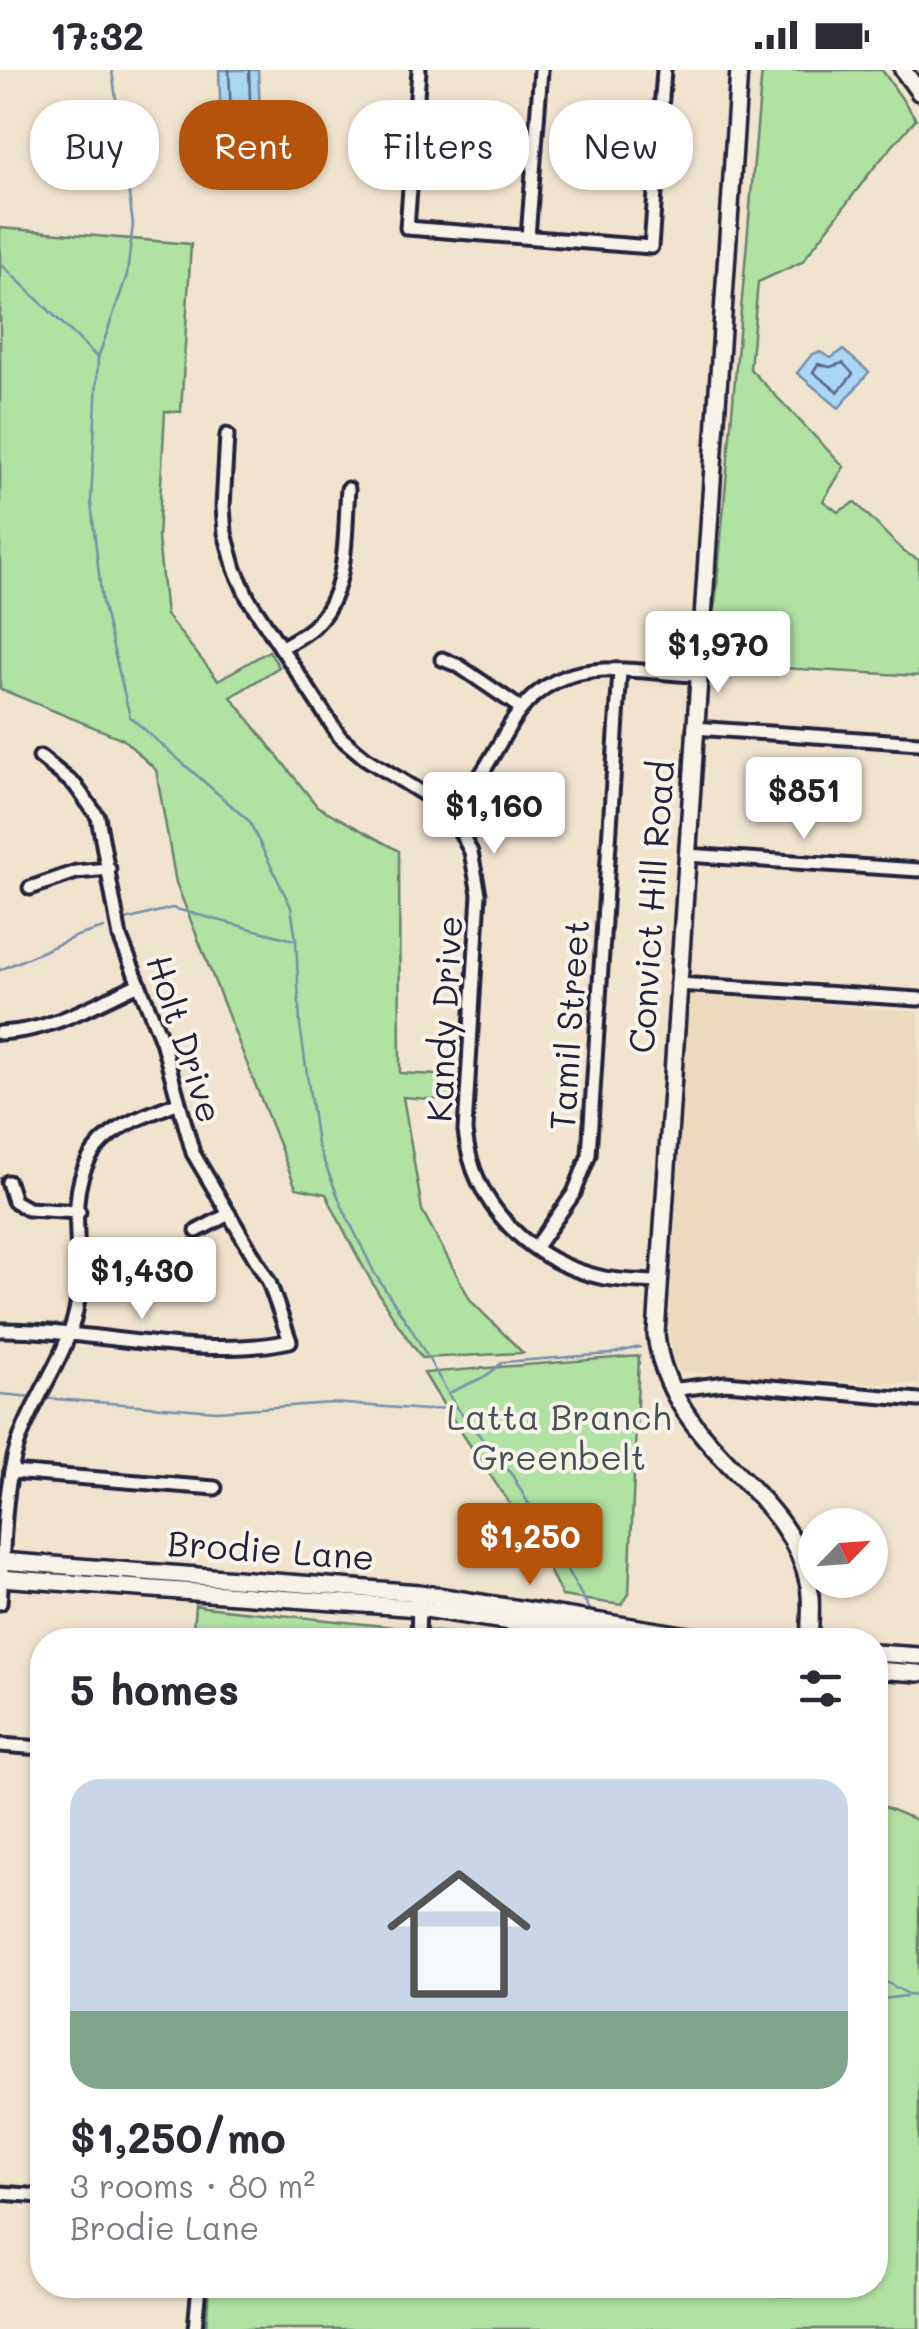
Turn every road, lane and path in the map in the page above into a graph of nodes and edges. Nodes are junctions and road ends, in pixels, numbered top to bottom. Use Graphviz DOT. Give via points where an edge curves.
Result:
graph roads {
  1 [pos="418,70"];
  2 [pos="541,70"];
  3 [pos="664,70"];
  4 [pos="739,70"];
  5 [pos="902,70"];
  6 [pos="919,92"];
  7 [pos="528,237"];
  8 [pos="227,435"];
  9 [pos="348,489"];
  10 [pos="281,648"];
  11 [pos="442,659"];
  12 [pos="620,671"];
  13 [pos="697,676"];
  14 [pos="519,708"];
  15 [pos="694,728"];
  16 [pos="919,743"];
  17 [pos="40,757"];
  18 [pos="447,812"];
  19 [pos="686,855"];
  20 [pos="108,869"];
  21 [pos="919,870"];
  22 [pos="30,888"];
  23 [pos="138,984"];
  24 [pos="677,984"];
  25 [pos="919,998"];
  26 [pos="0,1033"];
  27 [pos="176,1102"];
  28 [pos="8,1182"];
  29 [pos="78,1212"];
  30 [pos="228,1214"];
  31 [pos="198,1231"];
  32 [pos="536,1246"];
  33 [pos="658,1282"];
  34 [pos="0,1330"];
  35 [pos="68,1334"];
  36 [pos="671,1390"];
  37 [pos="919,1400"];
  38 [pos="11,1472"];
  39 [pos="215,1488"];
  40 [pos="1,1569"];
  41 [pos="419,1600"];
  42 [pos="0,1603"];
  43 [pos="570,1624"];
  44 [pos="418,1628"];
  45 [pos="585,1628"];
  46 [pos="612,1628"];
  47 [pos="809,1628"];
  48 [pos="888,1654"];
  49 [pos="919,1656"];
  50 [pos="888,1671"];
  51 [pos="919,1673"];
  52 [pos="0,1745"];
  53 [pos="30,1747"];
  54 [pos="0,2192"];
  55 [pos="30,2195"];
  56 [pos="197,2298"];
  57 [pos="196,2329"];
  1 -- 7 [label="street" via="406,228"];
  2 -- 7 [label="street"];
  3 -- 7 [label="street" via="650,247"];
  4 -- 13 [label="street, Convict Hill Road"];
  5 -- 6 [label="street"];
  8 -- 10 [label="street, Kandy Drive" via="222,507 230,554"];
  9 -- 10 [label="street" via="336,593 312,628"];
  10 -- 18 [label="street, Kandy Drive" via="340,737"];
  11 -- 14 [label="street"];
  12 -- 13 [label="street"];
  12 -- 14 [label="street" via="561,677"];
  12 -- 32 [label="street, Tamil Street" via="590,1155 574,1193"];
  13 -- 15 [label="street, Convict Hill Road"];
  14 -- 18 [label="street" via="474,786"];
  15 -- 16 [label="street"];
  15 -- 19 [label="street, Convict Hill Road"];
  17 -- 20 [label="street, Holt Drive" via="88,800"];
  18 -- 32 [label="street, Kandy Drive" via="471,852 479,894 465,1108 470,1165 490,1205"];
  19 -- 21 [label="street"];
  19 -- 24 [label="street, Convict Hill Road"];
  20 -- 22 [label="street"];
  20 -- 23 [label="street, Holt Drive" via="114,917"];
  23 -- 26 [label="street" via="51,1025"];
  23 -- 27 [label="street, Holt Drive" via="162,1041"];
  24 -- 25 [label="street"];
  24 -- 33 [label="street, Convict Hill Road"];
  27 -- 29 [label="street" via="99,1144 82,1172"];
  27 -- 30 [label="street, Holt Drive" via="193,1154"];
  28 -- 29 [label="street" via="14,1201 28,1209"];
  29 -- 35 [label="street" via="79,1295"];
  30 -- 31 [label="street"];
  30 -- 35 [label="street, Holt Drive" via="269,1282 290,1340 252,1347"];
  32 -- 33 [label="street, Kandy Drive" via="586,1273"];
  33 -- 36 [label="street, Convict Hill Road" via="657,1344"];
  34 -- 35 [label="street"];
  35 -- 38 [label="street"];
  36 -- 37 [label="street" via="726,1383"];
  36 -- 47 [label="street, Convict Hill Road" via="796,1546 809,1586"];
  38 -- 39 [label="street"];
  38 -- 40 [label="street"];
  40 -- 41 [label="street, Brodie Lane"];
  40 -- 42 [label="street"];
  41 -- 43 [label="street, Brodie Lane"];
  41 -- 44 [label="street"];
  43 -- 45 [label="street, Brodie Lane"];
  43 -- 46 [label="street, Brodie Lane"];
  48 -- 49 [label="street"];
  50 -- 51 [label="street"];
  52 -- 53 [label="street"];
  54 -- 55 [label="street"];
  56 -- 57 [label="street"];
}
